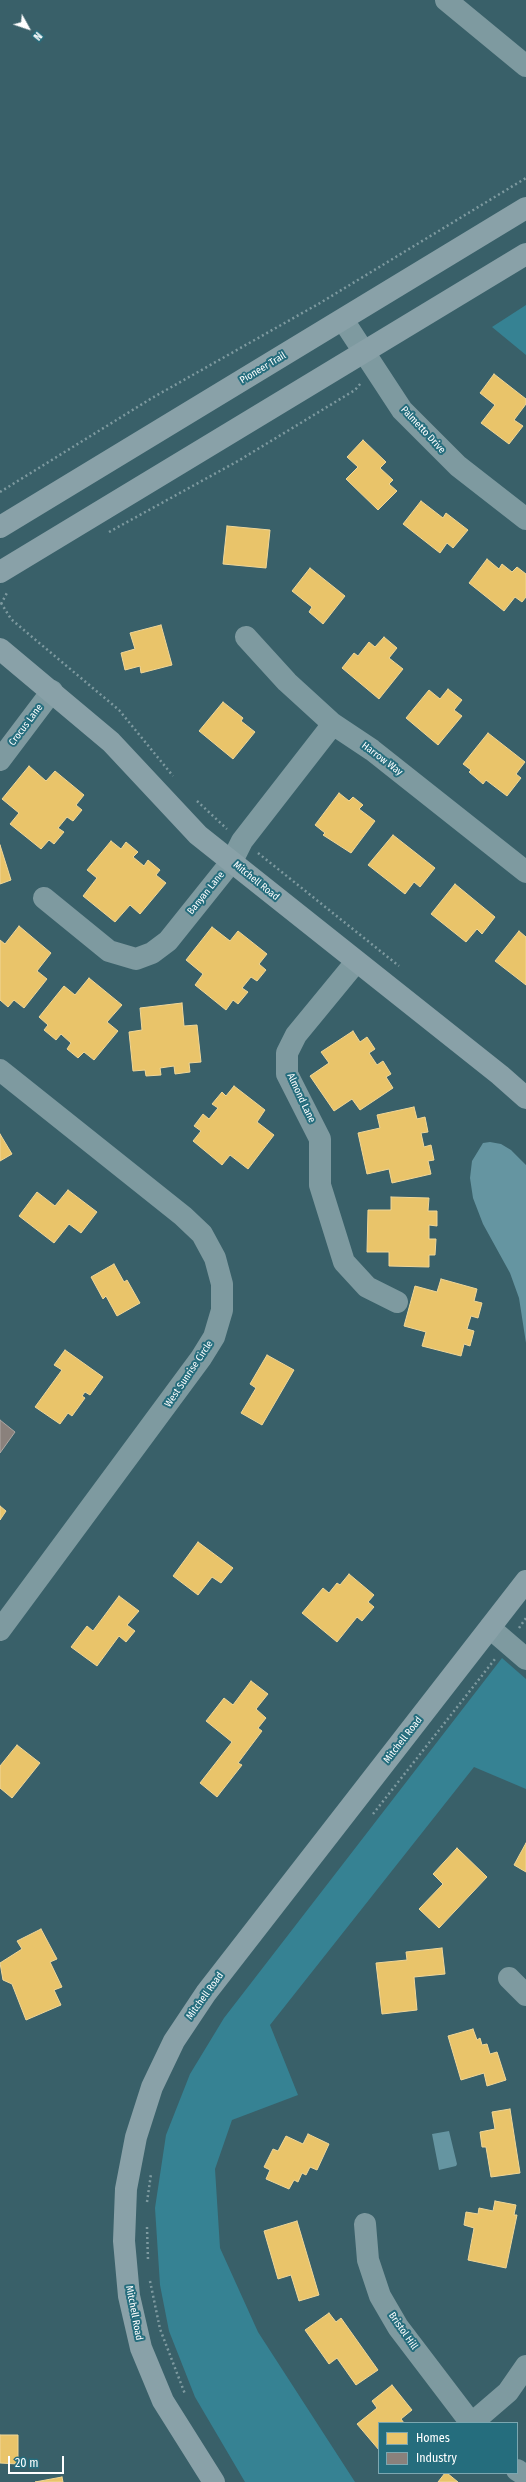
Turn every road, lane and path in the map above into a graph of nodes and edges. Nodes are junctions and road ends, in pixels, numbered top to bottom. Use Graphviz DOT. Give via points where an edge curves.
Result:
graph roads {
  1 [pos="446,0"];
  2 [pos="526,66"];
  3 [pos="526,178"];
  4 [pos="526,208"];
  5 [pos="526,254"];
  6 [pos="343,320"];
  7 [pos="370,360"];
  8 [pos="0,492"];
  9 [pos="526,520"];
  10 [pos="0,527"];
  11 [pos="102,536"];
  12 [pos="5,581"];
  13 [pos="0,604"];
  14 [pos="246,637"];
  15 [pos="0,649"];
  16 [pos="52,691"];
  17 [pos="333,724"];
  18 [pos="0,760"];
  19 [pos="232,861"];
  20 [pos="526,872"];
  21 [pos="44,898"];
  22 [pos="356,962"];
  23 [pos="0,1070"];
  24 [pos="526,1098"];
  25 [pos="397,1302"];
  26 [pos="526,1581"];
  27 [pos="526,1618"];
  28 [pos="490,1628"];
  29 [pos="0,1630"];
  30 [pos="508,1643"];
  31 [pos="526,1659"];
  32 [pos="371,1817"];
  33 [pos="509,1978"];
  34 [pos="526,1995"];
  35 [pos="152,2167"];
  36 [pos="147,2204"];
  37 [pos="146,2220"];
  38 [pos="365,2224"];
  39 [pos="148,2267"];
  40 [pos="148,2275"];
  41 [pos="526,2366"];
  42 [pos="187,2400"];
  43 [pos="471,2422"];
  44 [pos="473,2422"];
  45 [pos="214,2482"];
  1 -- 2 [label="street"];
  3 -- 8 [label="path" via="320,303 152,398"];
  4 -- 6 [label="main road, Pioneer Trail"];
  5 -- 7 [label="main road"];
  6 -- 7 [label="street, Palmetto Drive"];
  6 -- 10 [label="main road, Pioneer Trail"];
  7 -- 9 [label="street, Palmetto Drive" via="402,410 429,439 458,466"];
  7 -- 11 [label="path" via="355,390 238,461"];
  7 -- 12 [label="main road"];
  12 -- 13 [label="path"];
  14 -- 17 [label="street, Harrow Way" via="286,682"];
  15 -- 16 [label="main road, Mitchell Road"];
  16 -- 18 [label="street, Crocus Lane"];
  16 -- 19 [label="main road, Mitchell Road" via="111,742 198,835"];
  17 -- 19 [label="street, Banyan Lane" via="242,841"];
  17 -- 20 [label="street, Harrow Way" via="372,750"];
  19 -- 21 [label="street, Banyan Lane" via="168,941 152,953 136,960 109,951"];
  19 -- 22 [label="main road, Mitchell Road"];
  22 -- 24 [label="main road, Mitchell Road"];
  22 -- 25 [label="street, Almond Lane" via="296,1036 287,1053 287,1074 320,1139 320,1185 344,1262 367,1287"];
  23 -- 29 [label="street, West Sunrise Circle" via="202,1234 215,1258 222,1284 222,1310 214,1337 201,1358"];
  26 -- 28 [label="main road, Mitchell Road"];
  27 -- 30 [label="path"];
  28 -- 30 [label="street"];
  28 -- 45 [label="main road, Mitchell Road" via="206,1993 174,2041 152,2087 136,2137 126,2189 124,2241 129,2296 141,2348 163,2401"];
  30 -- 31 [label="street"];
  30 -- 32 [label="path"];
  33 -- 34 [label="street"];
  35 -- 36 [label="path"];
  37 -- 39 [label="path"];
  38 -- 43 [label="street, Bristol Hill" via="368,2260 380,2296 398,2327"];
  40 -- 42 [label="path" via="160,2329"];
  41 -- 44 [label="street" via="508,2392"];
}
